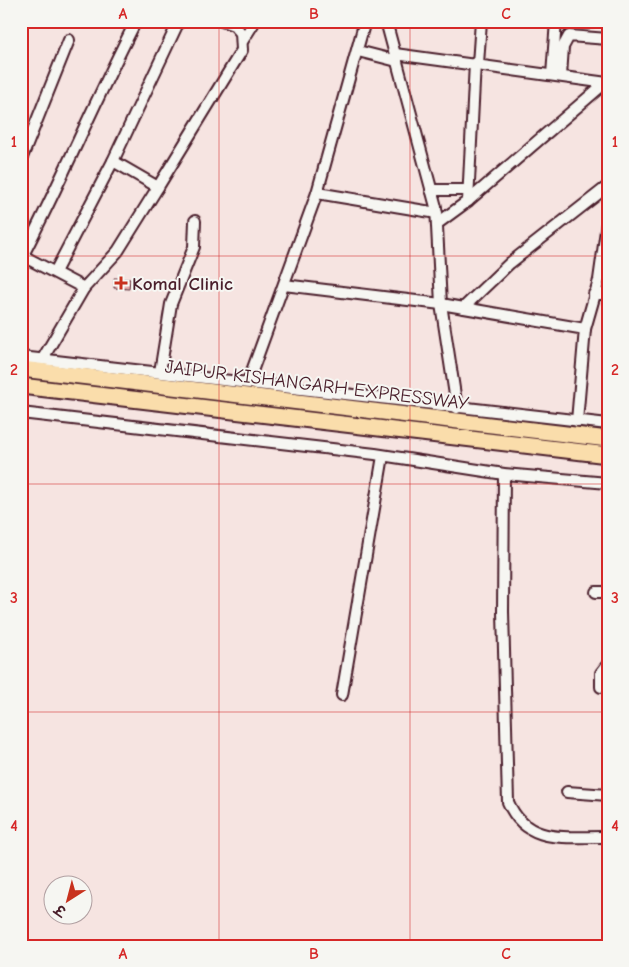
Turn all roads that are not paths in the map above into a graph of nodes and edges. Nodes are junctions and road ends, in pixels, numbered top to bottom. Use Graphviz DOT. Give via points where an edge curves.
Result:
graph roads {
  1 [pos="136,21"];
  2 [pos="179,21"];
  3 [pos="222,21"];
  4 [pos="255,21"];
  5 [pos="365,21"];
  6 [pos="386,21"];
  7 [pos="481,21"];
  8 [pos="556,21"];
  9 [pos="608,39"];
  10 [pos="69,40"];
  11 [pos="243,40"];
  12 [pos="358,51"];
  13 [pos="396,58"];
  14 [pos="476,64"];
  15 [pos="556,75"];
  16 [pos="606,83"];
  17 [pos="21,160"];
  18 [pos="112,161"];
  19 [pos="608,186"];
  20 [pos="158,187"];
  21 [pos="431,190"];
  22 [pos="317,193"];
  23 [pos="468,196"];
  24 [pos="608,216"];
  25 [pos="437,218"];
  26 [pos="195,221"];
  27 [pos="22,255"];
  28 [pos="55,272"];
  29 [pos="284,286"];
  30 [pos="84,288"];
  31 [pos="594,294"];
  32 [pos="608,294"];
  33 [pos="441,304"];
  34 [pos="463,308"];
  35 [pos="585,329"];
  36 [pos="21,357"];
  37 [pos="42,360"];
  38 [pos="21,369"];
  39 [pos="160,372"];
  40 [pos="248,382"];
  41 [pos="21,386"];
  42 [pos="457,408"];
  43 [pos="21,413"];
  44 [pos="577,421"];
  45 [pos="608,424"];
  46 [pos="608,439"];
  47 [pos="608,455"];
  48 [pos="383,456"];
  49 [pos="504,474"];
  50 [pos="608,483"];
  51 [pos="596,592"];
  52 [pos="608,592"];
  53 [pos="608,664"];
  54 [pos="601,687"];
  55 [pos="342,695"];
  56 [pos="567,792"];
  57 [pos="608,795"];
  58 [pos="608,837"];
  1 -- 27 [label="street" via="92,108 57,191"];
  2 -- 18 [label="street"];
  3 -- 11 [label="street" via="234,25"];
  4 -- 11 [label="street"];
  5 -- 12 [label="street"];
  6 -- 13 [label="street"];
  7 -- 14 [label="street"];
  8 -- 15 [label="street"];
  9 -- 15 [label="street" via="569,36"];
  10 -- 17 [label="street"];
  11 -- 20 [label="street" via="242,50"];
  12 -- 13 [label="street"];
  12 -- 22 [label="street"];
  13 -- 14 [label="street"];
  13 -- 21 [label="street"];
  14 -- 15 [label="street"];
  14 -- 23 [label="street"];
  15 -- 16 [label="street"];
  16 -- 23 [label="street"];
  18 -- 20 [label="street"];
  18 -- 28 [label="street"];
  19 -- 34 [label="street" via="510,263"];
  20 -- 30 [label="street" via="118,251"];
  21 -- 23 [label="street"];
  21 -- 25 [label="street"];
  22 -- 25 [label="street"];
  22 -- 29 [label="street"];
  23 -- 25 [label="street"];
  24 -- 31 [label="street"];
  25 -- 33 [label="street"];
  26 -- 39 [label="street" via="194,247 171,304"];
  27 -- 28 [label="street"];
  28 -- 30 [label="street"];
  29 -- 33 [label="street"];
  29 -- 40 [label="street"];
  30 -- 37 [label="street"];
  31 -- 32 [label="street"];
  31 -- 35 [label="street"];
  33 -- 34 [label="street"];
  33 -- 42 [label="street"];
  34 -- 35 [label="street"];
  35 -- 44 [label="street"];
  36 -- 37 [label="street"];
  37 -- 39 [label="street"];
  38 -- 46 [label="highway, JAIPUR KISHANGARH EXPRESSWAY"];
  39 -- 40 [label="street"];
  40 -- 42 [label="street"];
  41 -- 47 [label="highway, JAIPUR KISHANGARH EXPRESSWAY"];
  42 -- 44 [label="street"];
  43 -- 48 [label="street"];
  44 -- 45 [label="street"];
  48 -- 49 [label="street"];
  48 -- 55 [label="street"];
  49 -- 50 [label="street"];
  49 -- 58 [label="street" via="503,612 508,802 514,816 529,830 547,836"];
  51 -- 52 [label="street"];
  53 -- 54 [label="street" via="601,673"];
  56 -- 57 [label="street"];
}
